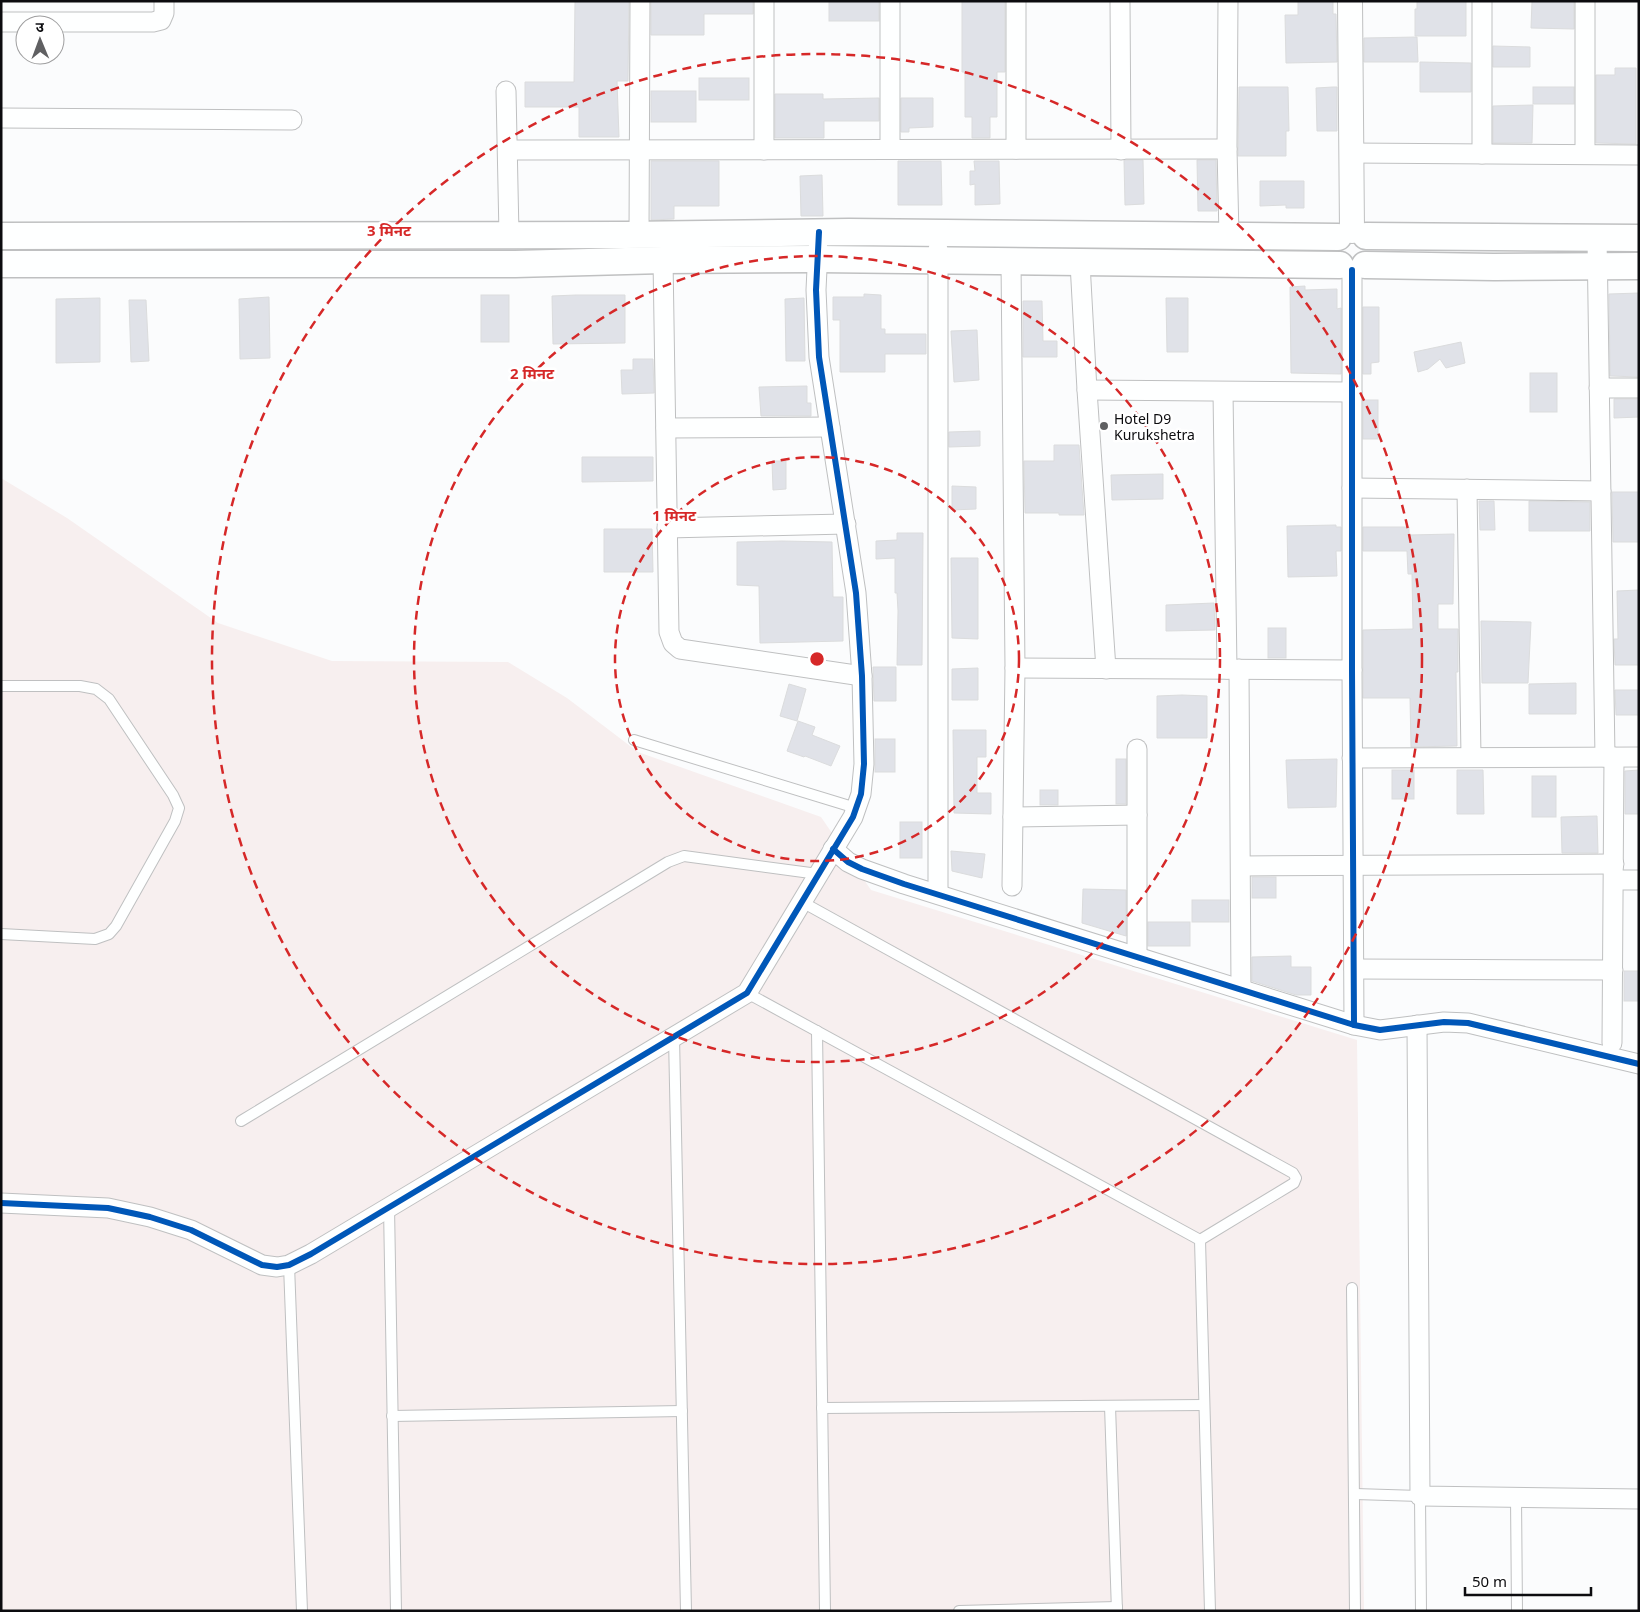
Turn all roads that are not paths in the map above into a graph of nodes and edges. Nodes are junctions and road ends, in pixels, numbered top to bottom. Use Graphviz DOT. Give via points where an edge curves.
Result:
graph roads {
  1 [pos="164,1"];
  2 [pos="640,1"];
  3 [pos="764,1"];
  4 [pos="890,1"];
  5 [pos="1016,1"];
  6 [pos="1120,1"];
  7 [pos="1228,1"];
  8 [pos="1350,1"];
  9 [pos="1482,1"];
  10 [pos="1585,1"];
  11 [pos="1,22"];
  12 [pos="506,91"];
  13 [pos="1,118"];
  14 [pos="292,120"];
  15 [pos="890,149"];
  16 [pos="1016,149"];
  17 [pos="1227,149"];
  18 [pos="508,150"];
  19 [pos="639,150"];
  20 [pos="764,150"];
  21 [pos="1121,150"];
  22 [pos="1351,153"];
  23 [pos="1482,154"];
  24 [pos="1585,154"];
  25 [pos="1639,155"];
  26 [pos="819,232"];
  27 [pos="938,233"];
  28 [pos="509,235"];
  29 [pos="639,235"];
  30 [pos="1352,235"];
  31 [pos="1,236"];
  32 [pos="1229,236"];
  33 [pos="1597,238"];
  34 [pos="1639,238"];
  35 [pos="818,259"];
  36 [pos="663,260"];
  37 [pos="938,261"];
  38 [pos="1011,262"];
  39 [pos="1080,263"];
  40 [pos="1,264"];
  41 [pos="1597,266"];
  42 [pos="1639,266"];
  43 [pos="1352,267"];
  44 [pos="1600,388"];
  45 [pos="1639,388"];
  46 [pos="1086,390"];
  47 [pos="1223,392"];
  48 [pos="1352,392"];
  49 [pos="830,426"];
  50 [pos="666,428"];
  51 [pos="1352,488"];
  52 [pos="1467,489"];
  53 [pos="1601,491"];
  54 [pos="846,524"];
  55 [pos="667,528"];
  56 [pos="1015,668"];
  57 [pos="1106,669"];
  58 [pos="1233,669"];
  59 [pos="1352,670"];
  60 [pos="862,676"];
  61 [pos="1,686"];
  62 [pos="634,740"];
  63 [pos="1137,749"];
  64 [pos="1471,757"];
  65 [pos="1610,757"];
  66 [pos="1639,757"];
  67 [pos="1352,758"];
  68 [pos="856,808"];
  69 [pos="1138,816"];
  70 [pos="1013,817"];
  71 [pos="833,849"];
  72 [pos="1353,865"];
  73 [pos="1241,866"];
  74 [pos="1614,872"];
  75 [pos="818,874"];
  76 [pos="1639,880"];
  77 [pos="1012,886"];
  78 [pos="938,894"];
  79 [pos="802,902"];
  80 [pos="1,934"];
  81 [pos="1137,957"];
  82 [pos="1354,969"];
  83 [pos="1613,970"];
  84 [pos="1240,989"];
  85 [pos="747,993"];
  86 [pos="1354,1025"];
  87 [pos="1417,1026"];
  88 [pos="817,1031"];
  89 [pos="674,1037"];
  90 [pos="1612,1043"];
  91 [pos="1639,1064"];
  92 [pos="241,1121"];
  93 [pos="1,1203"];
  94 [pos="389,1208"];
  95 [pos="1200,1240"];
  96 [pos="289,1265"];
  97 [pos="1352,1288"];
  98 [pos="1203,1405"];
  99 [pos="1110,1406"];
  100 [pos="822,1408"];
  101 [pos="682,1410"];
  102 [pos="392,1416"];
  103 [pos="1355,1494"];
  104 [pos="1420,1496"];
  105 [pos="1516,1497"];
  106 [pos="1639,1499"];
  107 [pos="1117,1609"];
  108 [pos="302,1611"];
  109 [pos="396,1611"];
  110 [pos="686,1611"];
  111 [pos="825,1611"];
  112 [pos="959,1611"];
  113 [pos="1210,1611"];
  114 [pos="1354,1611"];
  115 [pos="1421,1611"];
  116 [pos="1517,1611"];
  1 -- 11 [label="street" via="161,20 153,22"];
  2 -- 19 [label="street"];
  3 -- 20 [label="street"];
  4 -- 15 [label="street"];
  5 -- 16 [label="street"];
  6 -- 21 [label="street"];
  7 -- 17 [label="street"];
  8 -- 22 [label="street"];
  9 -- 23 [label="street"];
  10 -- 24 [label="street"];
  12 -- 18 [label="street"];
  13 -- 14 [label="street"];
  15 -- 16 [label="street"];
  15 -- 20 [label="street"];
  16 -- 21 [label="street"];
  17 -- 21 [label="street"];
  17 -- 32 [label="street"];
  18 -- 19 [label="street"];
  18 -- 28 [label="street"];
  19 -- 20 [label="street"];
  19 -- 29 [label="street"];
  22 -- 23 [label="street"];
  22 -- 30 [label="street"];
  23 -- 24 [label="street"];
  24 -- 25 [label="street"];
  26 -- 27 [label="main road"];
  26 -- 29 [label="main road"];
  26 -- 35 [label="street"];
  27 -- 32 [label="main road"];
  27 -- 37 [label="street"];
  28 -- 29 [label="main road"];
  28 -- 31 [label="main road"];
  30 -- 32 [label="main road"];
  30 -- 33 [label="main road"];
  30 -- 43 [label="main road" via="1334,243 1333,252 1334,258"];
  30 -- 43 [label="main road" via="1370,242 1372,249 1370,257"];
  33 -- 34 [label="main road"];
  33 -- 41 [label="street"];
  35 -- 36 [label="main road"];
  35 -- 37 [label="main road"];
  35 -- 49 [label="street" via="819,357"];
  36 -- 40 [label="main road" via="515,264"];
  36 -- 50 [label="street"];
  37 -- 38 [label="main road"];
  37 -- 78 [label="street"];
  38 -- 39 [label="main road"];
  38 -- 56 [label="street"];
  39 -- 43 [label="main road"];
  39 -- 46 [label="street"];
  41 -- 42 [label="main road"];
  41 -- 43 [label="main road"];
  41 -- 44 [label="street"];
  43 -- 48 [label="street"];
  44 -- 45 [label="street"];
  44 -- 53 [label="street"];
  46 -- 47 [label="street"];
  46 -- 57 [label="street"];
  47 -- 48 [label="street"];
  47 -- 58 [label="street"];
  48 -- 51 [label="street"];
  49 -- 50 [label="street"];
  49 -- 54 [label="street"];
  50 -- 55 [label="street"];
  51 -- 52 [label="street"];
  51 -- 59 [label="street"];
  52 -- 53 [label="street"];
  52 -- 64 [label="street"];
  53 -- 65 [label="street"];
  54 -- 55 [label="street"];
  54 -- 60 [label="street" via="856,593"];
  55 -- 60 [label="street" via="669,632 673,643 680,649"];
  56 -- 57 [label="street"];
  56 -- 70 [label="street"];
  57 -- 58 [label="street"];
  58 -- 59 [label="street"];
  58 -- 73 [label="street"];
  59 -- 67 [label="street"];
  60 -- 68 [label="street" via="864,764"];
  61 -- 80 [label="lane" via="96,689 109,699 174,795 179,808 171,829 109,934 95,939"];
  62 -- 68 [label="lane"];
  63 -- 69 [label="street"];
  64 -- 65 [label="street"];
  64 -- 67 [label="street"];
  65 -- 66 [label="street"];
  65 -- 74 [label="street"];
  67 -- 72 [label="street"];
  68 -- 71 [label="street"];
  69 -- 70 [label="street"];
  69 -- 81 [label="street"];
  70 -- 77 [label="street"];
  71 -- 75 [label="street"];
  71 -- 78 [label="street" via="862,870"];
  72 -- 73 [label="street"];
  72 -- 74 [label="street"];
  72 -- 82 [label="street"];
  73 -- 84 [label="street"];
  74 -- 76 [label="street"];
  74 -- 83 [label="street"];
  75 -- 79 [label="street"];
  75 -- 92 [label="lane" via="684,856 668,862"];
  78 -- 81 [label="street"];
  79 -- 85 [label="street"];
  79 -- 95 [label="lane" via="1293,1173 1294,1183"];
  81 -- 84 [label="street"];
  82 -- 83 [label="street"];
  82 -- 86 [label="street"];
  83 -- 90 [label="street"];
  84 -- 86 [label="street"];
  85 -- 88 [label="lane"];
  85 -- 89 [label="street"];
  86 -- 87 [label="street" via="1380,1030"];
  87 -- 91 [label="street" via="1468,1023"];
  87 -- 104 [label="street"];
  88 -- 95 [label="lane"];
  88 -- 100 [label="lane"];
  89 -- 94 [label="street"];
  89 -- 101 [label="lane"];
  93 -- 96 [label="street" via="108,1208 150,1217 191,1230 262,1265"];
  94 -- 96 [label="street"];
  94 -- 102 [label="lane"];
  95 -- 98 [label="lane"];
  96 -- 108 [label="lane"];
  97 -- 103 [label="lane"];
  98 -- 99 [label="lane"];
  98 -- 113 [label="lane"];
  99 -- 100 [label="lane"];
  99 -- 107 [label="lane"];
  100 -- 111 [label="lane"];
  101 -- 102 [label="lane"];
  101 -- 110 [label="lane"];
  102 -- 109 [label="lane"];
  103 -- 104 [label="lane"];
  103 -- 114 [label="lane"];
  104 -- 105 [label="street"];
  104 -- 115 [label="lane"];
  105 -- 106 [label="street"];
  105 -- 116 [label="lane"];
  107 -- 112 [label="lane"];
}
